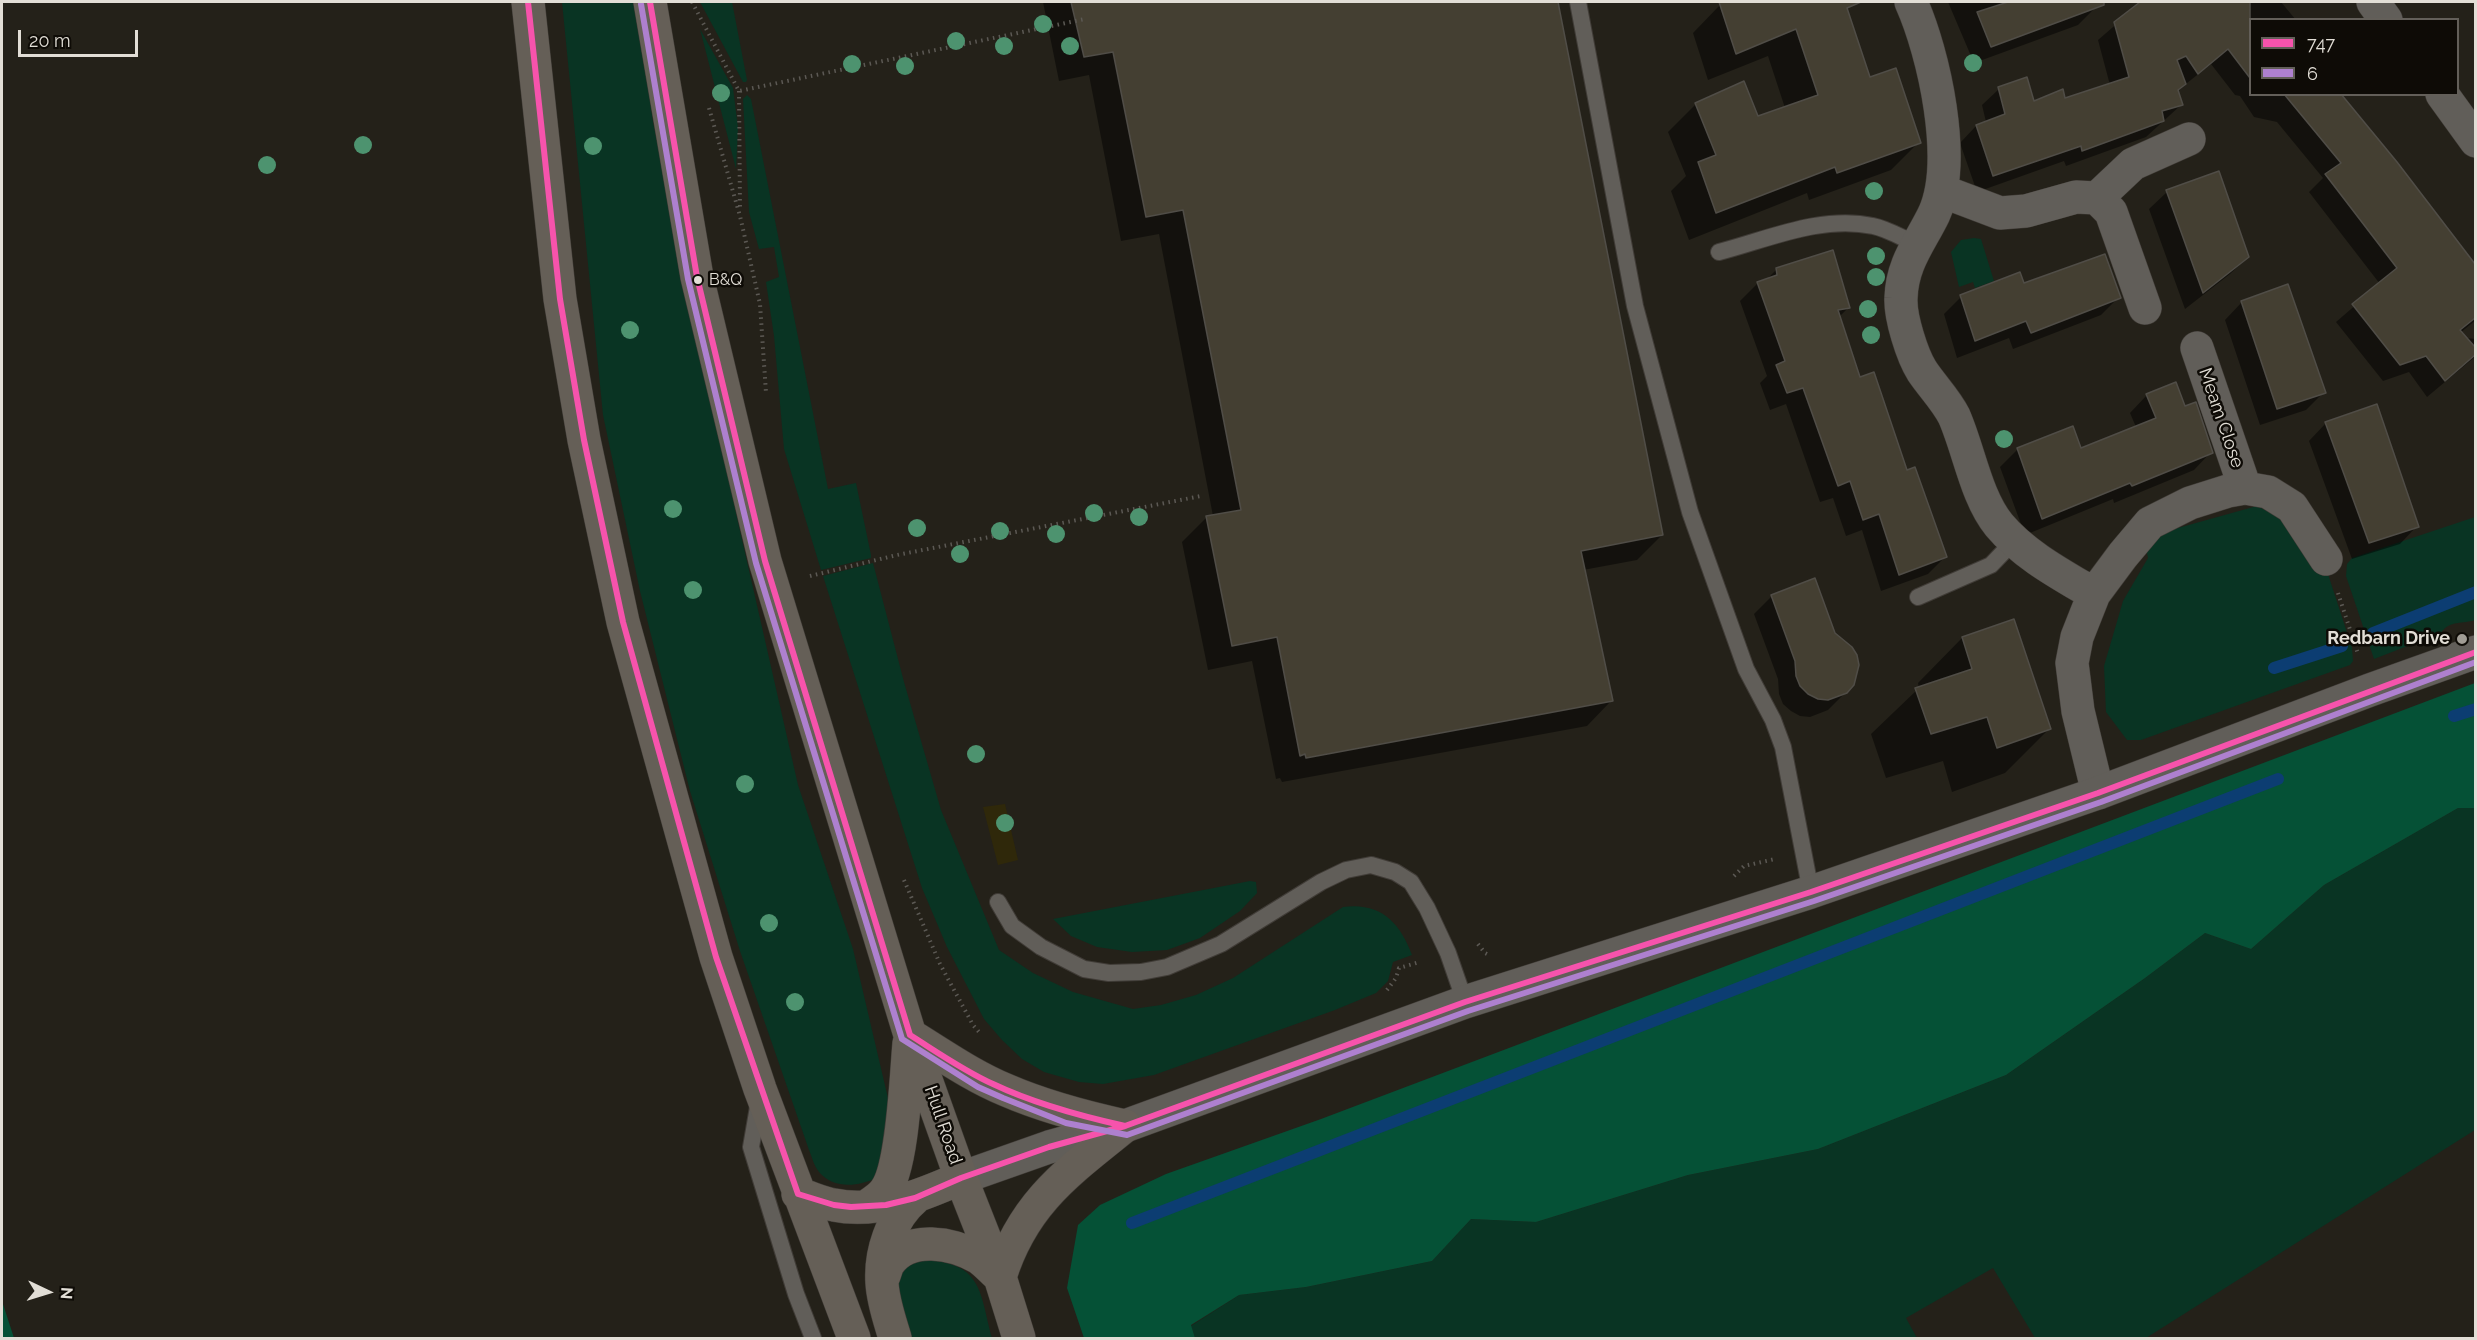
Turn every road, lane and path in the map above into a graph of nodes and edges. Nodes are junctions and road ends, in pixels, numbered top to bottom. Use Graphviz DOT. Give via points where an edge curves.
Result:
graph roads {
  1 [pos="528,2"];
  2 [pos="650,2"];
  3 [pos="687,2"];
  4 [pos="692,2"];
  5 [pos="1578,2"];
  6 [pos="1911,2"];
  7 [pos="2373,2"];
  8 [pos="688,12"];
  9 [pos="2385,18"];
  10 [pos="1085,20"];
  11 [pos="739,91"];
  12 [pos="2443,96"];
  13 [pos="708,104"];
  14 [pos="2189,139"];
  15 [pos="2475,141"];
  16 [pos="1942,191"];
  17 [pos="2097,198"];
  18 [pos="740,216"];
  19 [pos="1916,244"];
  20 [pos="1719,252"];
  21 [pos="2145,308"];
  22 [pos="2197,348"];
  23 [pos="766,402"];
  24 [pos="2245,489"];
  25 [pos="1201,496"];
  26 [pos="2015,540"];
  27 [pos="2326,559"];
  28 [pos="806,565"];
  29 [pos="810,576"];
  30 [pos="813,587"];
  31 [pos="2094,594"];
  32 [pos="1918,597"];
  33 [pos="2475,652"];
  34 [pos="2370,690"];
  35 [pos="2098,794"];
  36 [pos="903,877"];
  37 [pos="1811,892"];
  38 [pos="998,902"];
  39 [pos="1465,1002"];
  40 [pos="910,1035"];
  41 [pos="986,1039"];
  42 [pos="760,1089"];
  43 [pos="1125,1125"];
  44 [pos="961,1178"];
  45 [pos="798,1194"];
  46 [pos="915,1198"];
  47 [pos="867,1206"];
  48 [pos="1000,1277"];
  49 [pos="881,1283"];
  50 [pos="813,1338"];
  51 [pos="854,1338"];
  52 [pos="895,1338"];
  53 [pos="1019,1338"];
  1 -- 42 [label="main road" via="560,299 584,440 623,622 716,957"];
  2 -- 40 [label="main road, Hull Road" via="697,277 765,561"];
  3 -- 8 [label="path"];
  4 -- 11 [label="path"];
  5 -- 37 [label="lane" via="1641,329 1689,512 1746,669 1783,747"];
  6 -- 16 [label="street" via="1937,90 1945,147"];
  7 -- 9 [label="street"];
  10 -- 11 [label="path"];
  11 -- 18 [label="path"];
  12 -- 15 [label="street"];
  13 -- 18 [label="path"];
  14 -- 17 [label="street" via="2133,164"];
  16 -- 17 [label="street" via="2000,213 2026,211 2076,197"];
  16 -- 19 [label="street"];
  17 -- 21 [label="street" via="2111,212"];
  18 -- 23 [label="path" via="760,304"];
  19 -- 20 [label="lane" via="1875,227 1835,223"];
  19 -- 26 [label="street" via="1905,269 1901,299 1905,328 1920,368 1953,414 1986,503 1999,525"];
  22 -- 24 [label="street, Meam Close"];
  24 -- 27 [label="street, Meam Close" via="2268,492 2292,507"];
  24 -- 31 [label="street, Meam Close" via="2190,503 2150,523"];
  25 -- 29 [label="path" via="897,555"];
  26 -- 31 [label="street"];
  26 -- 32 [label="lane" via="1991,565"];
  27 -- 34 [label="path"];
  28 -- 29 [label="path"];
  29 -- 30 [label="path"];
  31 -- 35 [label="street" via="2080,628 2072,663 2078,711"];
  33 -- 34 [label="street"];
  34 -- 35 [label="street"];
  35 -- 37 [label="street"];
  36 -- 41 [label="path" via="940,964 973,1024"];
  37 -- 39 [label="street"];
  38 -- 39 [label="lane" via="1012,926 1041,947 1084,969 1141,972 1167,967 1221,944 1322,882 1346,870 1371,866 1395,872 1411,882 1448,953"];
  39 -- 43 [label="street"];
  40 -- 43 [label="main road" via="1006,1090 1069,1114"];
  40 -- 44 [label="main road, Hull Road"];
  40 -- 47 [label="main road" via="893,1175 885,1192"];
  42 -- 45 [label="main road"];
  42 -- 50 [label="lane" via="751,1147"];
  43 -- 44 [label="street"];
  43 -- 48 [label="main road" via="1044,1196 1012,1242"];
  44 -- 46 [label="main road"];
  44 -- 48 [label="main road, Hull Road"];
  45 -- 47 [label="main road" via="834,1205"];
  45 -- 51 [label="main road"];
  46 -- 47 [label="main road"];
  46 -- 49 [label="main road" via="894,1222 885,1248"];
  48 -- 49 [label="main road" via="980,1259 962,1250 923,1244 908,1246 890,1262"];
  48 -- 53 [label="main road, Hull Road"];
  49 -- 52 [label="main road"];
}
